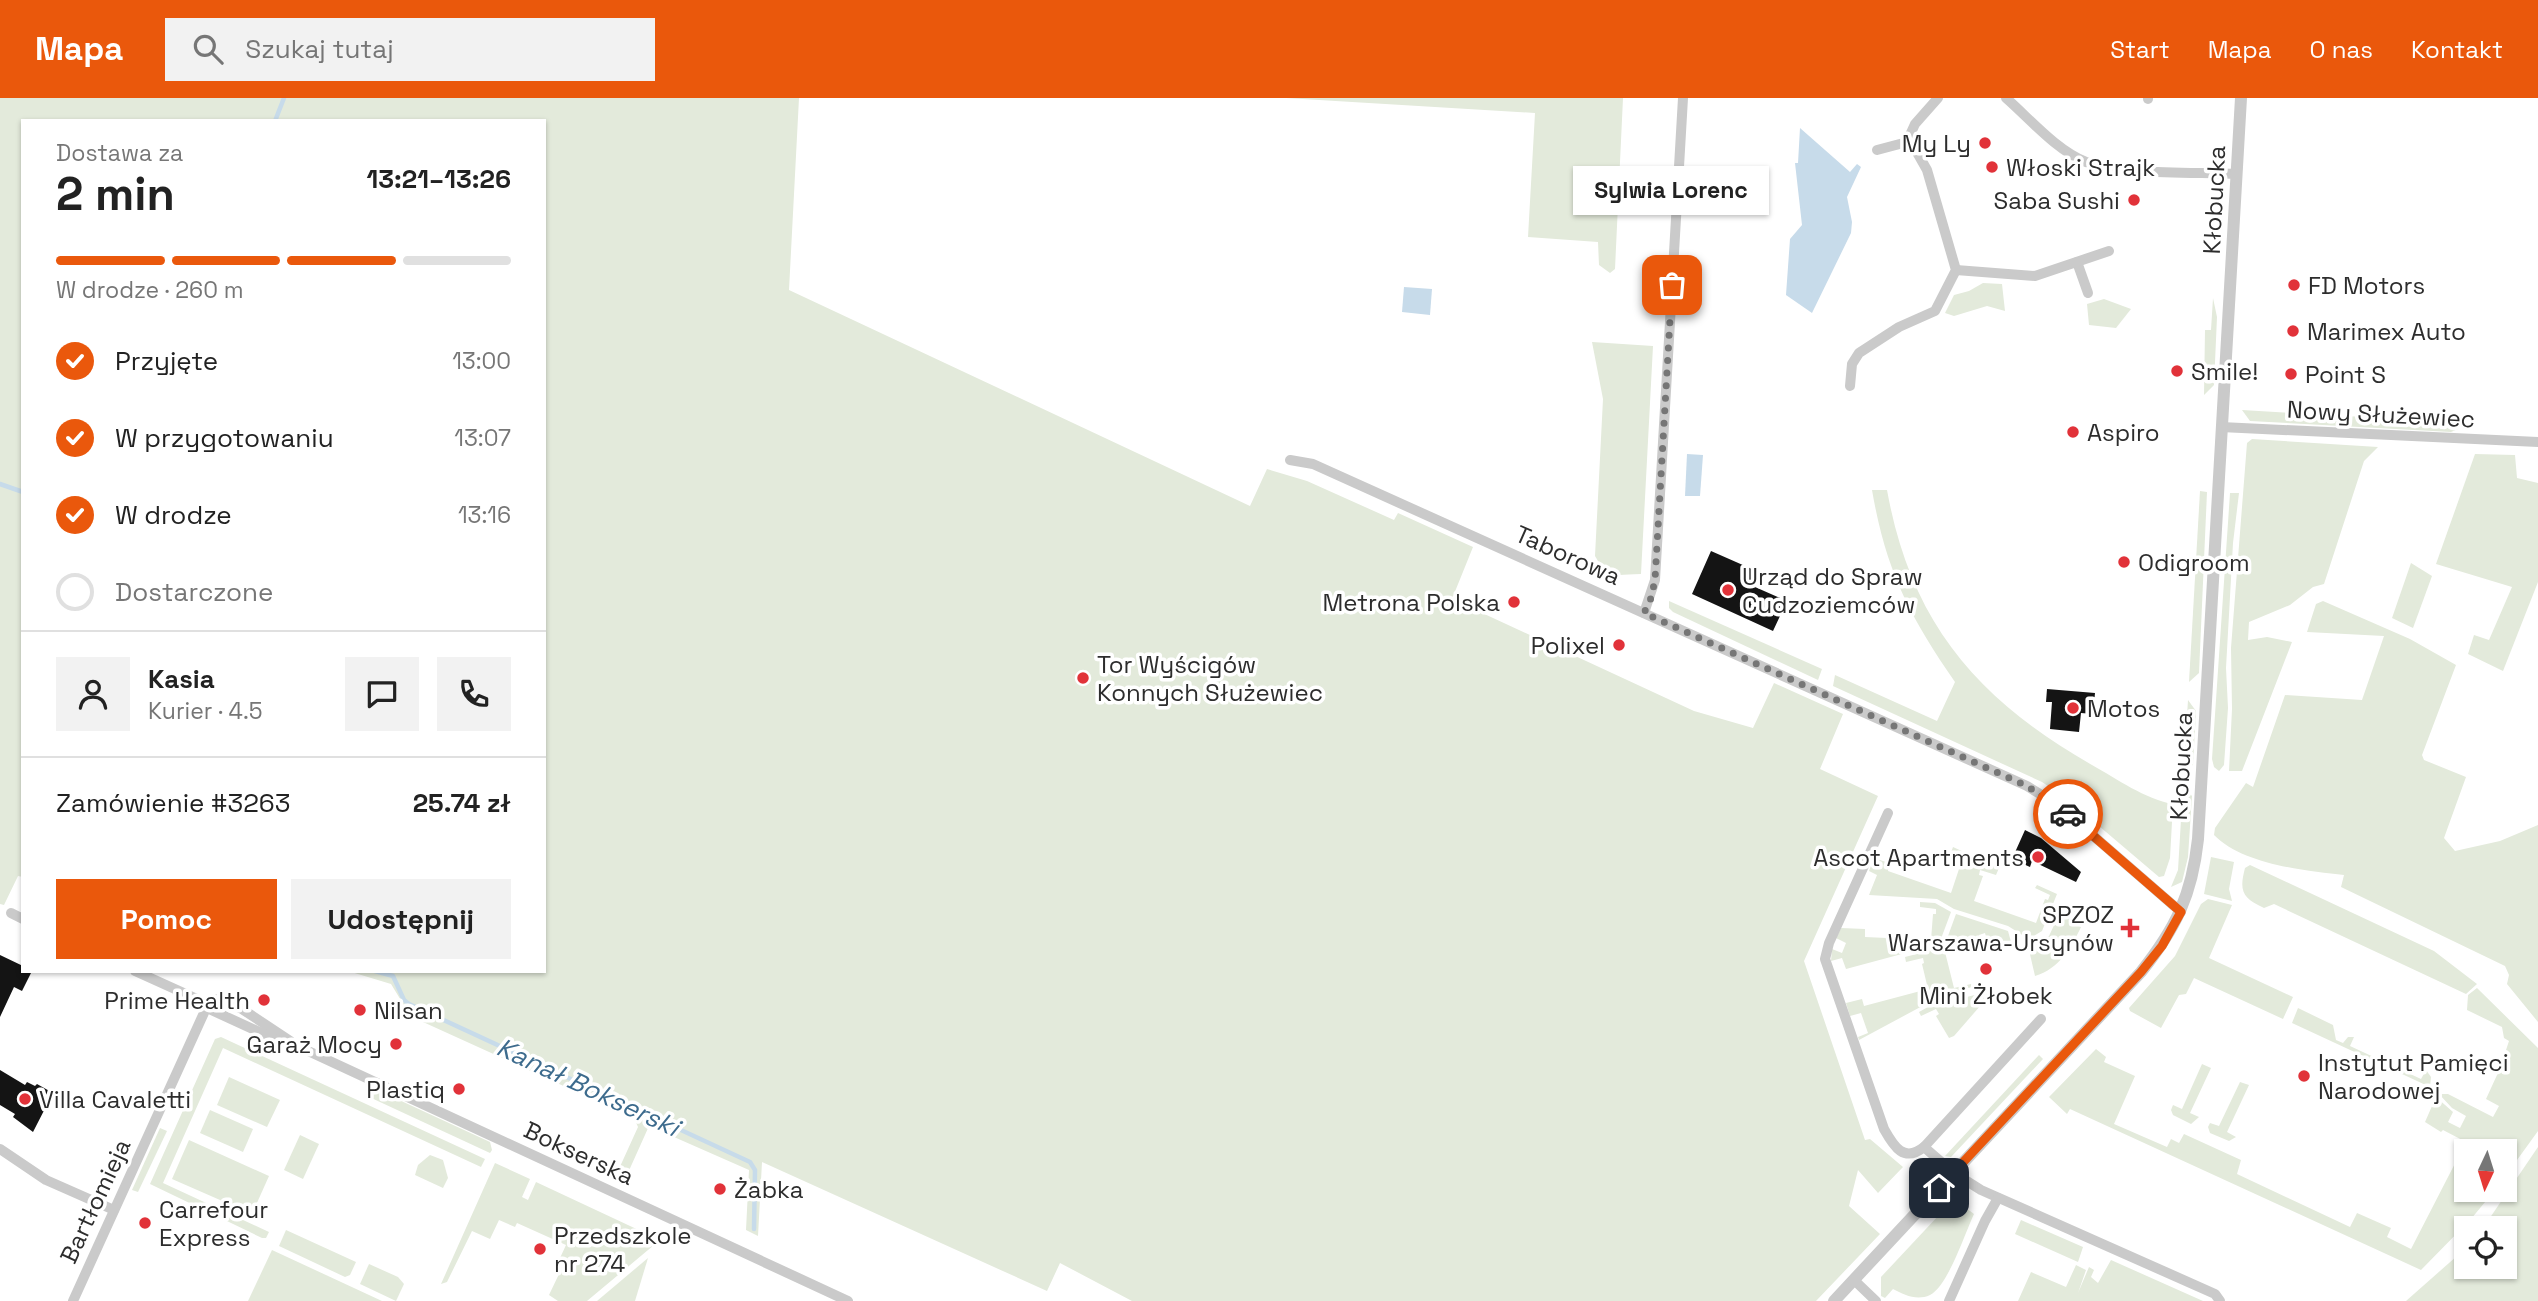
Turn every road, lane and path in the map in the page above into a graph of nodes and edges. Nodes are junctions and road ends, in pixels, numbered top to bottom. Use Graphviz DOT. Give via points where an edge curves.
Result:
graph roads {
  1 [pos="1683,98"];
  2 [pos="1938,98"];
  3 [pos="2006,98"];
  4 [pos="2241,98"];
  5 [pos="1911,141"];
  6 [pos="1877,150"];
  7 [pos="2237,174"];
  8 [pos="2109,251"];
  9 [pos="2077,262"];
  10 [pos="1956,270"];
  11 [pos="2088,293"];
  12 [pos="1850,386"];
  13 [pos="2221,427"];
  14 [pos="2538,442"];
  15 [pos="1290,460"];
  16 [pos="1644,613"];
  17 [pos="1888,813"];
  18 [pos="2181,912"];
  19 [pos="10,913"];
  20 [pos="21,918"];
  21 [pos="139,973"];
  22 [pos="208,1006"];
  23 [pos="2040,1019"];
  24 [pos="1924,1146"];
  25 [pos="0,1149"];
  26 [pos="1954,1173"];
  27 [pos="1998,1198"];
  28 [pos="114,1210"];
  29 [pos="1854,1280"];
  30 [pos="72,1301"];
  31 [pos="848,1301"];
  32 [pos="1834,1301"];
  33 [pos="1876,1301"];
  34 [pos="1949,1301"];
  35 [pos="2220,1301"];
  1 -- 16 [label="street" via="1655,580"];
  2 -- 5 [label="street" via="1915,124"];
  3 -- 7 [label="street" via="2059,145 2085,161 2125,168"];
  4 -- 7 [label="street, Kłobucka"];
  5 -- 6 [label="street"];
  5 -- 10 [label="street" via="1927,170"];
  7 -- 13 [label="street, Kłobucka"];
  8 -- 9 [label="street"];
  9 -- 10 [label="street" via="2027,277"];
  9 -- 11 [label="street"];
  10 -- 12 [label="street" via="1935,311 1859,353 1852,364"];
  13 -- 14 [label="street, Nowy Służewiec"];
  13 -- 18 [label="street, Kłobucka" via="2198,839 2193,878"];
  15 -- 16 [label="street, Taborowa" via="1313,464"];
  16 -- 18 [label="street, Taborowa" via="2027,786 2059,806"];
  17 -- 24 [label="street" via="1825,959 1884,1129 1906,1154"];
  18 -- 26 [label="street, Kłobucka" via="2141,972"];
  19 -- 20 [label="street"];
  21 -- 22 [label="street, Bokserska"];
  22 -- 28 [label="street, Bartłomieja"];
  22 -- 31 [label="street, Bokserska" via="218,999 234,1005 293,1044"];
  23 -- 24 [label="street"];
  24 -- 26 [label="street"];
  25 -- 28 [label="street" via="46,1180"];
  26 -- 27 [label="street"];
  26 -- 29 [label="street, Kłobucka"];
  27 -- 34 [label="street"];
  27 -- 35 [label="street" via="2215,1294"];
  28 -- 30 [label="street, Bartłomieja"];
  29 -- 32 [label="street, Kłobucka"];
  29 -- 33 [label="street"];
}
